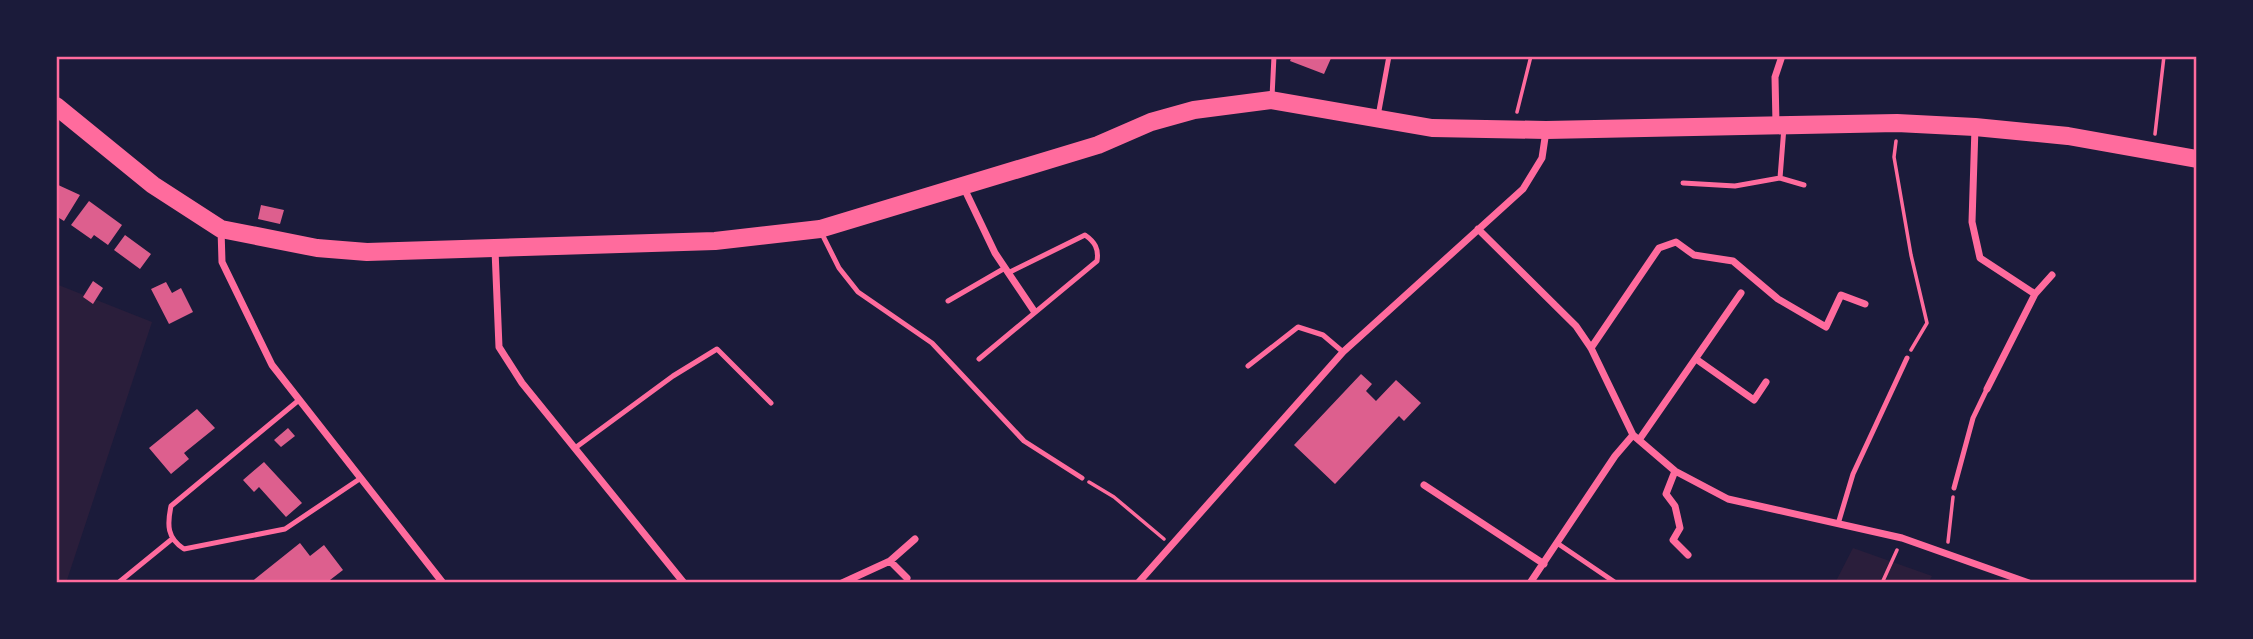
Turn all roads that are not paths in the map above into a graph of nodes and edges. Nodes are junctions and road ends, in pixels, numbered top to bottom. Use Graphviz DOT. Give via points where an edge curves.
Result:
graph roads {
  1 [pos="1274,56"];
  2 [pos="1389,56"];
  3 [pos="1782,56"];
  4 [pos="1271,100"];
  5 [pos="56,106"];
  6 [pos="1377,119"];
  7 [pos="1780,124"];
  8 [pos="1975,127"];
  9 [pos="1546,130"];
  10 [pos="2197,159"];
  11 [pos="1780,178"];
  12 [pos="1683,183"];
  13 [pos="963,186"];
  14 [pos="1804,186"];
  15 [pos="221,229"];
  16 [pos="820,229"];
  17 [pos="1478,229"];
  18 [pos="495,249"];
  19 [pos="1006,270"];
  20 [pos="2052,275"];
  21 [pos="1741,293"];
  22 [pos="2035,294"];
  23 [pos="948,302"];
  24 [pos="1865,304"];
  25 [pos="1034,311"];
  26 [pos="1591,348"];
  27 [pos="1343,352"];
  28 [pos="1907,358"];
  29 [pos="979,359"];
  30 [pos="1696,359"];
  31 [pos="1248,366"];
  32 [pos="1766,382"];
  33 [pos="1987,389"];
  34 [pos="299,400"];
  35 [pos="771,403"];
  36 [pos="1636,438"];
  37 [pos="575,448"];
  38 [pos="1675,471"];
  39 [pos="361,478"];
  40 [pos="1082,478"];
  41 [pos="1424,485"];
  42 [pos="1954,488"];
  43 [pos="1839,524"];
  44 [pos="172,539"];
  45 [pos="915,539"];
  46 [pos="1557,543"];
  47 [pos="1688,555"];
  48 [pos="890,561"];
  49 [pos="1544,564"];
  50 [pos="907,578"];
  51 [pos="118,583"];
  52 [pos="443,583"];
  53 [pos="684,583"];
  54 [pos="842,583"];
  55 [pos="1138,583"];
  56 [pos="1530,583"];
  57 [pos="1616,583"];
  58 [pos="2029,583"];
  1 -- 4 [label="lane"];
  2 -- 6 [label="lane"];
  3 -- 7 [label="street" via="1775,77"];
  4 -- 6 [label="main road"];
  4 -- 13 [label="main road" via="1194,110 1151,122 1098,145"];
  5 -- 15 [label="main road" via="153,185"];
  6 -- 9 [label="main road" via="1432,128"];
  7 -- 8 [label="main road" via="1897,122"];
  7 -- 9 [label="main road"];
  7 -- 11 [label="lane"];
  8 -- 10 [label="main road" via="2068,135"];
  8 -- 22 [label="street" via="1972,222 1980,257"];
  9 -- 17 [label="street" via="1542,158 1523,189"];
  11 -- 12 [label="lane" via="1735,186"];
  11 -- 14 [label="lane"];
  13 -- 16 [label="main road"];
  13 -- 19 [label="street"];
  15 -- 18 [label="main road" via="354,251"];
  15 -- 34 [label="street" via="222,261 272,365"];
  16 -- 18 [label="main road" via="715,241"];
  16 -- 40 [label="lane" via="839,268 858,292 932,343 1024,441"];
  17 -- 26 [label="street" via="1576,326"];
  17 -- 27 [label="street"];
  18 -- 37 [label="street" via="499,347"];
  19 -- 23 [label="lane"];
  19 -- 25 [label="street"];
  19 -- 25 [label="lane" via="1086,235 1093,241 1097,261"];
  20 -- 22 [label="street"];
  21 -- 30 [label="street"];
  22 -- 33 [label="street"];
  24 -- 26 [label="street" via="1841,295 1826,327 1778,299 1733,261 1694,255 1676,242 1660,248"];
  25 -- 29 [label="lane"];
  26 -- 36 [label="street"];
  27 -- 31 [label="lane" via="1323,335 1298,327"];
  27 -- 55 [label="street"];
  28 -- 43 [label="lane" via="1853,474"];
  30 -- 32 [label="street" via="1754,400"];
  30 -- 36 [label="street"];
  33 -- 42 [label="lane" via="1973,418"];
  34 -- 39 [label="street"];
  34 -- 44 [label="lane" via="171,506 167,524"];
  35 -- 37 [label="lane" via="717,349"];
  36 -- 38 [label="street"];
  36 -- 46 [label="street" via="1615,456"];
  37 -- 53 [label="street"];
  38 -- 43 [label="street" via="1728,499"];
  38 -- 47 [label="street" via="1666,494 1675,506 1680,528 1673,540"];
  39 -- 44 [label="lane" via="285,529 184,550"];
  39 -- 52 [label="street"];
  41 -- 49 [label="street"];
  43 -- 58 [label="street" via="1902,538"];
  44 -- 51 [label="lane"];
  45 -- 48 [label="street"];
  46 -- 49 [label="street"];
  46 -- 57 [label="lane"];
  48 -- 50 [label="street"];
  48 -- 54 [label="street"];
  49 -- 56 [label="street"];
}
